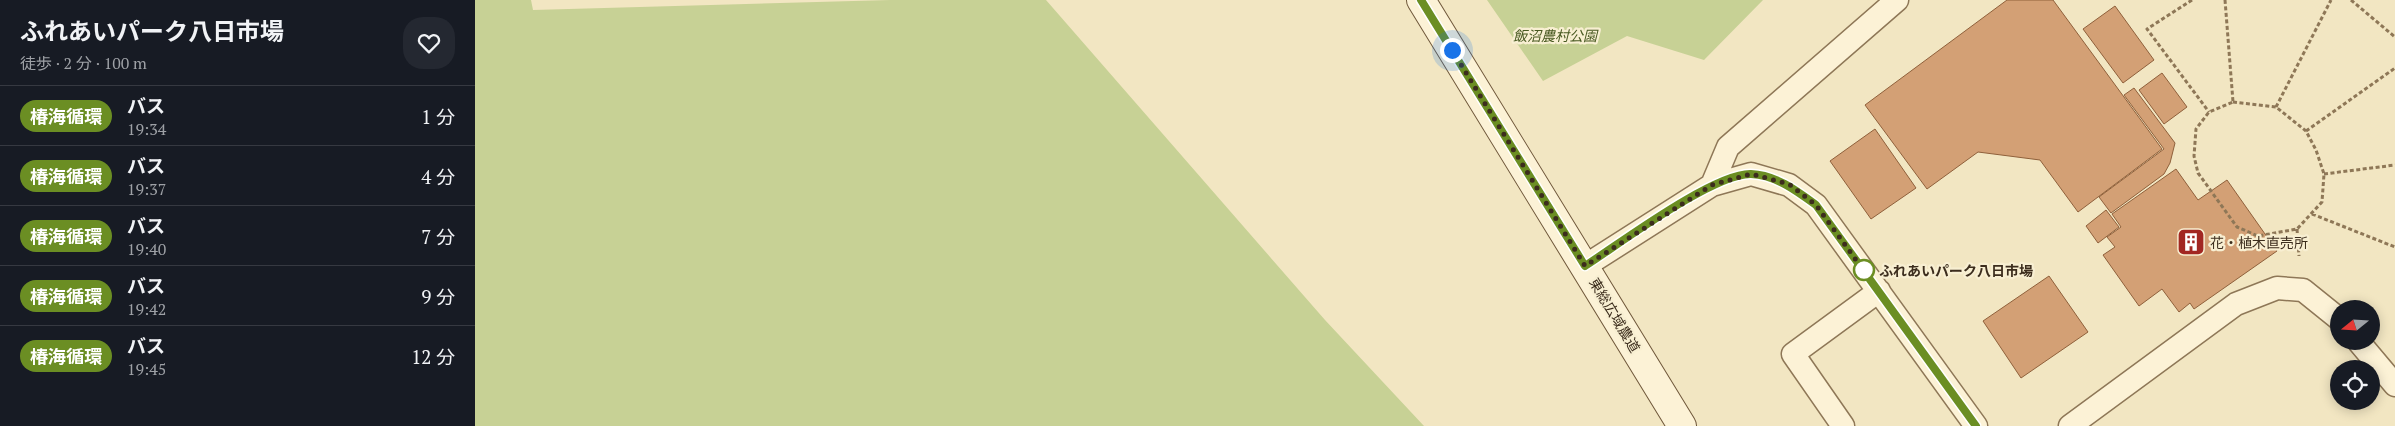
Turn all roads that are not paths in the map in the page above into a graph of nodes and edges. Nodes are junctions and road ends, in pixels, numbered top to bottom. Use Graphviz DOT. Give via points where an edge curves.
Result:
graph roads {
  1 [pos="1421,0"];
  2 [pos="1897,0"];
  3 [pos="1712,185"];
  4 [pos="1585,266"];
  5 [pos="1879,291"];
  6 [pos="2330,312"];
  7 [pos="2366,350"];
  8 [pos="2395,385"];
  9 [pos="1682,426"];
  10 [pos="1843,426"];
  11 [pos="1976,426"];
  12 [pos="2070,426"];
  1 -- 4 [label="street, 東総広域農道"];
  2 -- 3 [label="lane" via="1728,147"];
  3 -- 4 [label="lane"];
  3 -- 5 [label="lane" via="1751,174 1789,184 1816,205"];
  4 -- 9 [label="street, 東総広域農道"];
  5 -- 10 [label="lane" via="1793,354"];
  5 -- 11 [label="lane"];
  6 -- 12 [label="lane" via="2303,290 2277,288 2236,304"];
  7 -- 8 [label="lane"];
}
